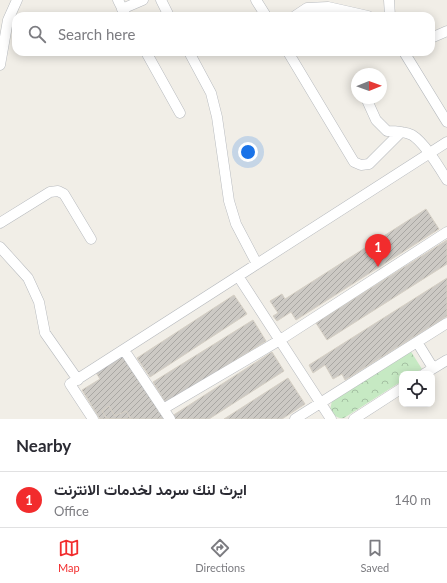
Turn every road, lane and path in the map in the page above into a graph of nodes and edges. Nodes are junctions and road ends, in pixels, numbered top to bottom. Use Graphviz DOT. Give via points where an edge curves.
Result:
graph roads {
  1 [pos="17,0"];
  2 [pos="143,0"];
  3 [pos="161,0"];
  4 [pos="256,0"];
  5 [pos="389,0"];
  6 [pos="122,8"];
  7 [pos="168,12"];
  8 [pos="264,12"];
  9 [pos="301,12"];
  10 [pos="350,12"];
  11 [pos="390,12"];
  12 [pos="447,31"];
  13 [pos="435,36"];
  14 [pos="148,56"];
  15 [pos="191,56"];
  16 [pos="290,56"];
  17 [pos="407,56"];
  18 [pos="0,65"];
  19 [pos="369,104"];
  20 [pos="180,113"];
  21 [pos="447,122"];
  22 [pos="401,132"];
  23 [pos="447,142"];
  24 [pos="429,153"];
  25 [pos="447,180"];
  26 [pos="0,223"];
  27 [pos="447,232"];
  28 [pos="91,239"];
  29 [pos="0,247"];
  30 [pos="257,264"];
  31 [pos="238,276"];
  32 [pos="447,323"];
  33 [pos="280,340"];
  34 [pos="417,342"];
  35 [pos="124,350"];
  36 [pos="447,360"];
  37 [pos="434,368"];
  38 [pos="429,371"];
  39 [pos="78,380"];
  40 [pos="399,390"];
  41 [pos="321,403"];
  42 [pos="163,409"];
  43 [pos="93,419"];
  44 [pos="170,419"];
  45 [pos="295,419"];
  46 [pos="331,419"];
  47 [pos="354,419"];
  1 -- 18 [label="street" via="8,20"];
  2 -- 6 [label="street"];
  3 -- 7 [label="street"];
  4 -- 8 [label="street"];
  5 -- 11 [label="street"];
  9 -- 10 [label="street" via="307,8 328,7"];
  12 -- 13 [label="street"];
  14 -- 20 [label="street"];
  15 -- 30 [label="street" via="211,92 229,202 236,224"];
  16 -- 22 [label="street" via="354,162 361,165 370,164"];
  17 -- 21 [label="street"];
  19 -- 22 [label="street" via="376,120 387,131"];
  22 -- 24 [label="street" via="413,136"];
  23 -- 24 [label="street"];
  24 -- 25 [label="street"];
  24 -- 30 [label="street"];
  26 -- 28 [label="street" via="50,192 58,191 64,194"];
  27 -- 33 [label="street"];
  29 -- 39 [label="street" via="28,278 39,302 44,333"];
  30 -- 31 [label="street"];
  31 -- 33 [label="street"];
  31 -- 35 [label="street"];
  32 -- 34 [label="street"];
  33 -- 41 [label="street"];
  33 -- 42 [label="street"];
  34 -- 37 [label="street"];
  34 -- 41 [label="street"];
  35 -- 39 [label="street"];
  35 -- 42 [label="street"];
  36 -- 37 [label="street"];
  37 -- 38 [label="street"];
  39 -- 43 [label="street" via="70,384"];
  40 -- 47 [label="street"];
  41 -- 45 [label="street"];
  41 -- 46 [label="street"];
  42 -- 44 [label="street"];
}
